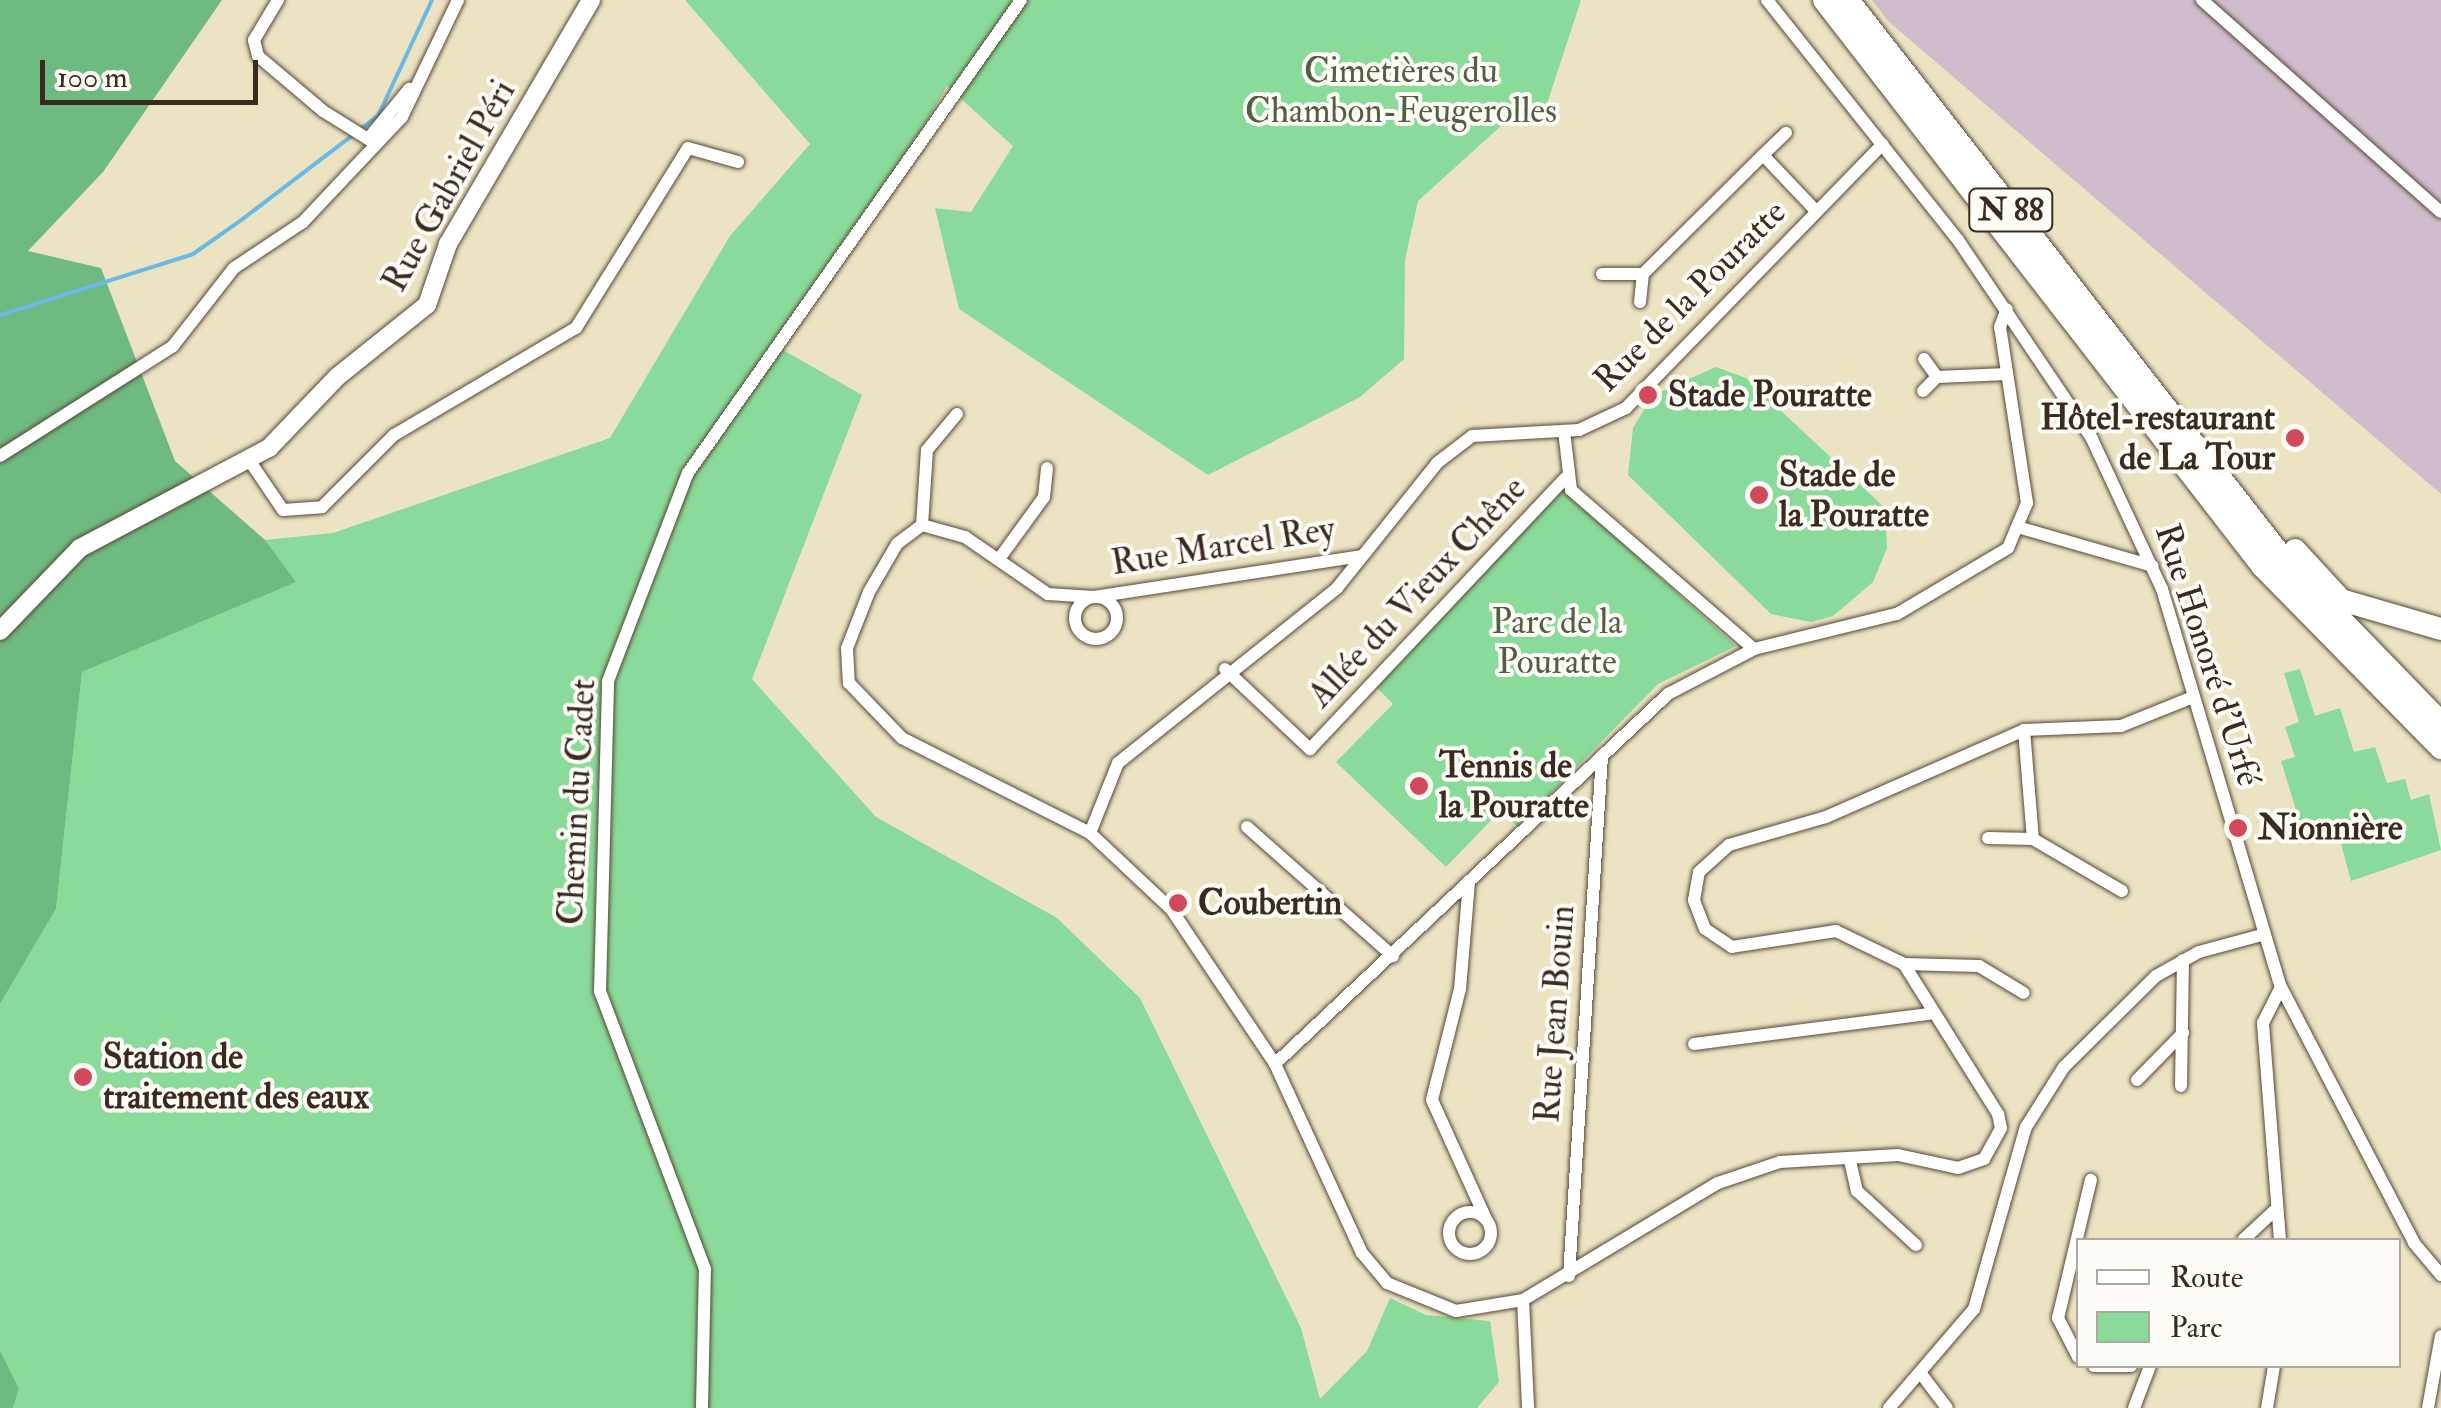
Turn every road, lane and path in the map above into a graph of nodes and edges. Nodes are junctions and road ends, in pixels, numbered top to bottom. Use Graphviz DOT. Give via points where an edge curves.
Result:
graph roads {
  1 [pos="278,0"];
  2 [pos="458,0"];
  3 [pos="591,0"];
  4 [pos="1022,0"];
  5 [pos="1767,0"];
  6 [pos="1824,0"];
  7 [pos="1848,0"];
  8 [pos="2202,0"];
  9 [pos="425,68"];
  10 [pos="1786,133"];
  11 [pos="1884,144"];
  12 [pos="1762,156"];
  13 [pos="738,162"];
  14 [pos="1816,211"];
  15 [pos="2441,212"];
  16 [pos="1602,274"];
  17 [pos="1643,274"];
  18 [pos="1640,302"];
  19 [pos="2008,310"];
  20 [pos="1924,359"];
  21 [pos="2007,374"];
  22 [pos="1937,376"];
  23 [pos="1923,391"];
  24 [pos="957,414"];
  25 [pos="2174,420"];
  26 [pos="1564,430"];
  27 [pos="0,456"];
  28 [pos="249,460"];
  29 [pos="1047,468"];
  30 [pos="1566,478"];
  31 [pos="922,525"];
  32 [pos="2021,528"];
  33 [pos="1361,556"];
  34 [pos="1000,559"];
  35 [pos="2153,566"];
  36 [pos="2441,629"];
  37 [pos="0,631"];
  38 [pos="1754,649"];
  39 [pos="1225,669"];
  40 [pos="2192,697"];
  41 [pos="2441,722"];
  42 [pos="2024,730"];
  43 [pos="2441,748"];
  44 [pos="1602,756"];
  45 [pos="1246,827"];
  46 [pos="1090,834"];
  47 [pos="1988,838"];
  48 [pos="2033,839"];
  49 [pos="1469,882"];
  50 [pos="2122,891"];
  51 [pos="2262,935"];
  52 [pos="1393,956"];
  53 [pos="2183,960"];
  54 [pos="1904,964"];
  55 [pos="2281,987"];
  56 [pos="2024,993"];
  57 [pos="1930,1014"];
  58 [pos="2183,1033"];
  59 [pos="1694,1044"];
  60 [pos="1275,1064"];
  61 [pos="2137,1080"];
  62 [pos="2181,1086"];
  63 [pos="1850,1160"];
  64 [pos="2091,1180"];
  65 [pos="2274,1212"];
  66 [pos="1486,1219"];
  67 [pos="2077,1238"];
  68 [pos="2245,1238"];
  69 [pos="2280,1238"];
  70 [pos="2076,1243"];
  71 [pos="1916,1245"];
  72 [pos="2441,1275"];
  73 [pos="1569,1276"];
  74 [pos="1523,1300"];
  75 [pos="2441,1336"];
  76 [pos="2076,1353"];
  77 [pos="2149,1368"];
  78 [pos="2274,1368"];
  79 [pos="1922,1375"];
  80 [pos="702,1408"];
  81 [pos="1528,1408"];
  82 [pos="1888,1408"];
  83 [pos="1947,1408"];
  84 [pos="2134,1408"];
  85 [pos="2267,1408"];
  86 [pos="2428,1408"];
  1 -- 9 [label="street" via="254,40 258,56 362,138"];
  2 -- 9 [label="street"];
  3 -- 28 [label="main road, Rue Gabriel Péri" via="448,244 427,304"];
  4 -- 80 [label="street, Chemin du Cadet" via="688,473 608,681 600,991 705,1268"];
  5 -- 11 [label="street, Rue Honoré d'Urfé"];
  6 -- 43 [label="highway, N 88" via="2264,567"];
  7 -- 25 [label="highway, N 88"];
  8 -- 15 [label="street"];
  9 -- 27 [label="street" via="402,117 303,222 234,268 173,346"];
  10 -- 12 [label="street"];
  11 -- 14 [label="street, Rue de la Pouratte"];
  11 -- 19 [label="street, Rue Honoré d'Urfé"];
  12 -- 14 [label="street"];
  12 -- 17 [label="street"];
  13 -- 28 [label="street" via="688,148 576,328 394,435 322,506 283,510"];
  14 -- 26 [label="street, Rue de la Pouratte" via="1626,408"];
  16 -- 17 [label="street"];
  17 -- 18 [label="street"];
  19 -- 21 [label="street" via="2000,327"];
  19 -- 35 [label="street, Rue Honoré d'Urfé" via="2092,439"];
  20 -- 22 [label="street"];
  21 -- 22 [label="street"];
  21 -- 32 [label="street" via="2024,473"];
  22 -- 23 [label="street"];
  24 -- 31 [label="street" via="928,450"];
  25 -- 36 [label="highway" via="2341,600"];
  25 -- 41 [label="highway, N 88" via="2289,566"];
  26 -- 30 [label="street"];
  26 -- 33 [label="street, Rue de la Pouratte" via="1472,436 1421,478"];
  28 -- 37 [label="main road, Rue Gabriel Péri" via="80,548"];
  29 -- 34 [label="street" via="1044,497"];
  30 -- 38 [label="street"];
  30 -- 39 [label="street, Allée du Vieux Chêne" via="1310,749"];
  31 -- 34 [label="street, Rue Marcel Rey"];
  31 -- 46 [label="street" via="897,544 869,592 847,648 849,683 902,738"];
  32 -- 35 [label="street"];
  32 -- 38 [label="street" via="1982,568 1897,614"];
  33 -- 34 [label="street, Rue Marcel Rey" via="1094,597 1048,594"];
  33 -- 39 [label="street, Rue de la Pouratte" via="1307,614"];
  35 -- 40 [label="street, Rue Honoré d'Urfé"];
  38 -- 44 [label="street" via="1668,694"];
  39 -- 46 [label="street, Rue de la Pouratte" via="1118,763"];
  40 -- 42 [label="street" via="2121,726"];
  40 -- 51 [label="street, Rue Honoré d'Urfé"];
  42 -- 48 [label="street"];
  42 -- 54 [label="street" via="1826,817 1729,845 1700,872 1694,900 1705,929 1732,946 1836,931"];
  44 -- 49 [label="street"];
  44 -- 73 [label="street, Rue Jean Bouin"];
  45 -- 52 [label="street"];
  46 -- 60 [label="street" via="1192,933"];
  47 -- 48 [label="street"];
  48 -- 50 [label="street"];
  49 -- 52 [label="street"];
  49 -- 66 [label="street" via="1460,990 1432,1100"];
  51 -- 53 [label="street"];
  51 -- 55 [label="street, Rue Honoré d'Urfé"];
  52 -- 60 [label="street"];
  53 -- 58 [label="street"];
  53 -- 79 [label="street" via="2119,1010 2044,1094 1974,1309"];
  54 -- 56 [label="street" via="1979,966"];
  54 -- 57 [label="street"];
  55 -- 65 [label="street" via="2263,1024"];
  55 -- 72 [label="street, Rue Honoré d'Urfé" via="2414,1242"];
  57 -- 59 [label="street"];
  57 -- 63 [label="street" via="1998,1114 1993,1149 1958,1168 1898,1154"];
  58 -- 61 [label="street"];
  58 -- 62 [label="street"];
  60 -- 74 [label="street" via="1362,1253 1387,1283 1456,1311"];
  63 -- 71 [label="street" via="1856,1191"];
  63 -- 73 [label="street" via="1780,1162 1718,1183"];
  64 -- 67 [label="street"];
  65 -- 68 [label="street"];
  65 -- 69 [label="street"];
  70 -- 76 [label="street" via="2058,1318"];
  73 -- 74 [label="street"];
  74 -- 81 [label="street"];
  75 -- 86 [label="street"];
  77 -- 84 [label="street"];
  78 -- 85 [label="street"];
  79 -- 82 [label="street"];
  79 -- 83 [label="street"];
}
